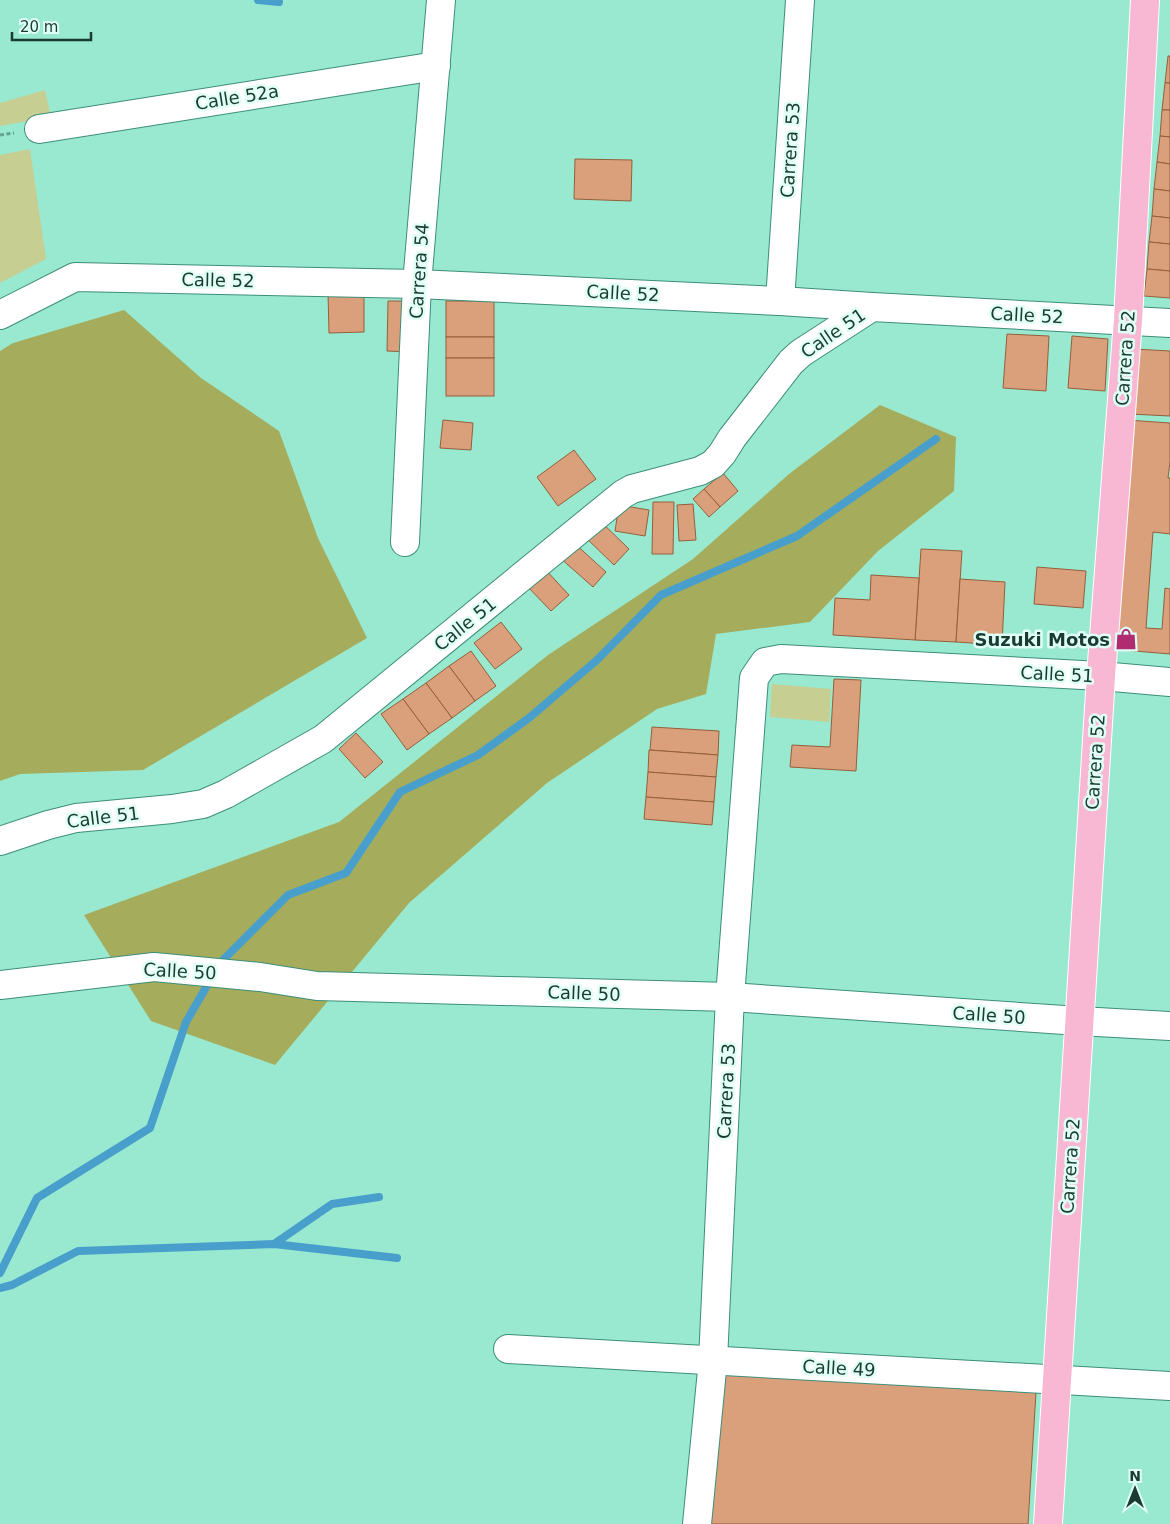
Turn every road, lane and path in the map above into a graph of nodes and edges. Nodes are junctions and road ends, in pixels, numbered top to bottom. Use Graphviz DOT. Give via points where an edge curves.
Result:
graph roads {
  1 [pos="441,0"];
  2 [pos="800,0"];
  3 [pos="1145,0"];
  4 [pos="436,66"];
  5 [pos="39,129"];
  6 [pos="417,284"];
  7 [pos="780,301"];
  8 [pos="872,307"];
  9 [pos="0,315"];
  10 [pos="1128,320"];
  11 [pos="1170,323"];
  12 [pos="405,542"];
  13 [pos="765,662"];
  14 [pos="1101,676"];
  15 [pos="1170,682"];
  16 [pos="0,841"];
  17 [pos="0,985"];
  18 [pos="730,997"];
  19 [pos="1080,1021"];
  20 [pos="1170,1026"];
  21 [pos="508,1349"];
  22 [pos="713,1360"];
  23 [pos="1056,1380"];
  24 [pos="1170,1386"];
  25 [pos="698,1524"];
  26 [pos="1048,1524"];
  1 -- 4 [label="street, Carrera 54"];
  2 -- 7 [label="street, Carrera 53"];
  3 -- 10 [label="main road, Carrera 52"];
  4 -- 5 [label="street, Calle 52a"];
  4 -- 6 [label="street, Carrera 54"];
  6 -- 7 [label="street, Calle 52"];
  6 -- 9 [label="street, Calle 52" via="75,277"];
  6 -- 12 [label="street, Carrera 54"];
  7 -- 8 [label="street, Calle 52"];
  8 -- 10 [label="street, Calle 52"];
  8 -- 16 [label="street, Calle 51" via="791,362 712,464 700,471 632,488 623,494 322,739 203,804 76,818"];
  10 -- 11 [label="street, Calle 52"];
  10 -- 14 [label="main road, Carrera 52"];
  13 -- 14 [label="street, Calle 51" via="781,658"];
  13 -- 18 [label="street, Carrera 53" via="754,678"];
  14 -- 15 [label="street, Calle 51"];
  14 -- 19 [label="main road, Carrera 52"];
  17 -- 18 [label="street, Calle 50" via="154,967 317,986"];
  18 -- 19 [label="street, Calle 50"];
  18 -- 22 [label="street, Carrera 53"];
  19 -- 20 [label="street, Calle 50"];
  19 -- 23 [label="main road, Carrera 52"];
  21 -- 22 [label="street, Calle 49"];
  22 -- 23 [label="street, Calle 49"];
  22 -- 25 [label="street, Carrera 53"];
  23 -- 24 [label="street, Calle 49"];
  23 -- 26 [label="main road, Carrera 52"];
}
